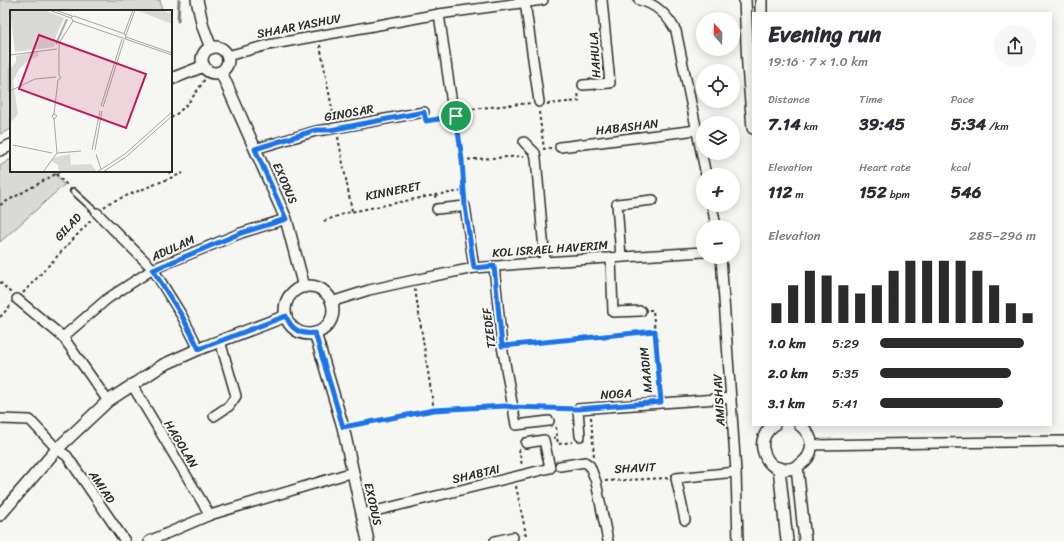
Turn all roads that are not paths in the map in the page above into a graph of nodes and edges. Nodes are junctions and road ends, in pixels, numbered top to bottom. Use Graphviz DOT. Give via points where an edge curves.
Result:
graph roads {
  1 [pos="197,0"];
  2 [pos="543,0"];
  3 [pos="602,0"];
  4 [pos="639,0"];
  5 [pos="745,0"];
  6 [pos="761,0"];
  7 [pos="525,2"];
  8 [pos="761,12"];
  9 [pos="439,14"];
  10 [pos="211,48"];
  11 [pos="227,56"];
  12 [pos="211,70"];
  13 [pos="172,79"];
  14 [pos="583,85"];
  15 [pos="539,104"];
  16 [pos="424,112"];
  17 [pos="455,114"];
  18 [pos="752,116"];
  19 [pos="696,125"];
  20 [pos="696,130"];
  21 [pos="524,142"];
  22 [pos="10,145"];
  23 [pos="560,147"];
  24 [pos="255,149"];
  25 [pos="0,150"];
  26 [pos="73,191"];
  27 [pos="653,200"];
  28 [pos="437,209"];
  29 [pos="97,213"];
  30 [pos="286,219"];
  31 [pos="696,252"];
  32 [pos="621,257"];
  33 [pos="611,258"];
  34 [pos="545,262"];
  35 [pos="722,264"];
  36 [pos="494,266"];
  37 [pos="474,268"];
  38 [pos="153,270"];
  39 [pos="304,287"];
  40 [pos="17,299"];
  41 [pos="331,302"];
  42 [pos="640,311"];
  43 [pos="286,316"];
  44 [pos="315,333"];
  45 [pos="63,337"];
  46 [pos="220,341"];
  47 [pos="199,349"];
  48 [pos="132,385"];
  49 [pos="731,398"];
  50 [pos="108,401"];
  51 [pos="214,416"];
  52 [pos="0,419"];
  53 [pos="549,421"];
  54 [pos="773,426"];
  55 [pos="801,426"];
  56 [pos="580,436"];
  57 [pos="1064,442"];
  58 [pos="526,443"];
  59 [pos="811,445"];
  60 [pos="57,449"];
  61 [pos="560,466"];
  62 [pos="779,468"];
  63 [pos="797,468"];
  64 [pos="353,472"];
  65 [pos="736,472"];
  66 [pos="363,514"];
  67 [pos="0,515"];
  68 [pos="210,515"];
  69 [pos="685,520"];
  70 [pos="513,537"];
  71 [pos="125,541"];
  72 [pos="149,541"];
  73 [pos="368,541"];
  74 [pos="495,541"];
  75 [pos="608,541"];
  76 [pos="738,541"];
  77 [pos="787,541"];
  78 [pos="805,541"];
  1 -- 10 [label="street"];
  2 -- 7 [label="street, SHAAR YASHUV"];
  3 -- 14 [label="street, HAHULA" via="610,83"];
  4 -- 19 [label="street" via="660,9 676,31"];
  5 -- 18 [label="street"];
  6 -- 8 [label="street"];
  7 -- 9 [label="street, SHAAR YASHUV"];
  7 -- 15 [label="street"];
  9 -- 11 [label="street, SHAAR YASHUV" via="268,45"];
  9 -- 17 [label="street"];
  10 -- 11 [label="street" via="219,48"];
  10 -- 12 [label="street" via="204,54 202,62"];
  11 -- 12 [label="street" via="228,63 224,70"];
  12 -- 13 [label="street"];
  12 -- 24 [label="street, EXODUS"];
  16 -- 24 [label="street, GINOSAR" via="316,130"];
  20 -- 23 [label="street, HABASHAN"];
  21 -- 34 [label="street" via="535,153 536,158"];
  22 -- 25 [label="street"];
  24 -- 30 [label="street, EXODUS"];
  26 -- 29 [label="lane"];
  27 -- 32 [label="street" via="617,204"];
  28 -- 37 [label="street" via="465,206"];
  29 -- 38 [label="street"];
  30 -- 38 [label="street, ADULAM" via="241,233"];
  30 -- 39 [label="street, EXODUS"];
  31 -- 32 [label="street, KOL ISRAEL HAVERIM"];
  32 -- 33 [label="street, KOL ISRAEL HAVERIM"];
  33 -- 34 [label="street, KOL ISRAEL HAVERIM"];
  33 -- 42 [label="street" via="613,312"];
  34 -- 36 [label="street, KOL ISRAEL HAVERIM"];
  35 -- 49 [label="street, AMISHAV"];
  36 -- 37 [label="street, KOL ISRAEL HAVERIM"];
  36 -- 53 [label="street, TZEDEF" via="502,346 516,424"];
  37 -- 41 [label="street, KOL ISRAEL HAVERIM" via="369,290"];
  38 -- 45 [label="street, ADULAM" via="107,299"];
  38 -- 47 [label="street"];
  39 -- 41 [label="street" via="317,288 328,296"];
  39 -- 43 [label="street" via="291,294 285,309"];
  40 -- 45 [label="street"];
  41 -- 44 [label="street" via="332,317 322,330"];
  43 -- 44 [label="street" via="297,331"];
  43 -- 46 [label="street"];
  44 -- 64 [label="street, EXODUS" via="343,427"];
  45 -- 50 [label="street"];
  46 -- 47 [label="street"];
  46 -- 51 [label="street" via="236,396 229,406"];
  47 -- 48 [label="street" via="163,365"];
  48 -- 50 [label="street"];
  48 -- 68 [label="street, HAGOLAN"];
  49 -- 56 [label="street, NOGA" via="578,409"];
  49 -- 65 [label="street, AMISHAV"];
  50 -- 60 [label="street"];
  52 -- 60 [label="street" via="30,420"];
  54 -- 62 [label="street" via="763,439 763,448 766,458"];
  55 -- 59 [label="street" via="807,430"];
  57 -- 59 [label="street"];
  58 -- 66 [label="street, SHABTAI" via="544,440 550,468"];
  59 -- 63 [label="street" via="809,456"];
  60 -- 67 [label="street"];
  60 -- 71 [label="street, AMIAD" via="67,456"];
  61 -- 75 [label="street" via="585,462 590,466 596,482"];
  62 -- 63 [label="street"];
  62 -- 77 [label="street"];
  63 -- 78 [label="street"];
  64 -- 66 [label="street, EXODUS"];
  64 -- 68 [label="street"];
  65 -- 69 [label="street" via="676,478"];
  65 -- 76 [label="street, AMISHAV"];
  66 -- 73 [label="street, EXODUS"];
  68 -- 72 [label="street"];
  70 -- 74 [label="street"];
}
